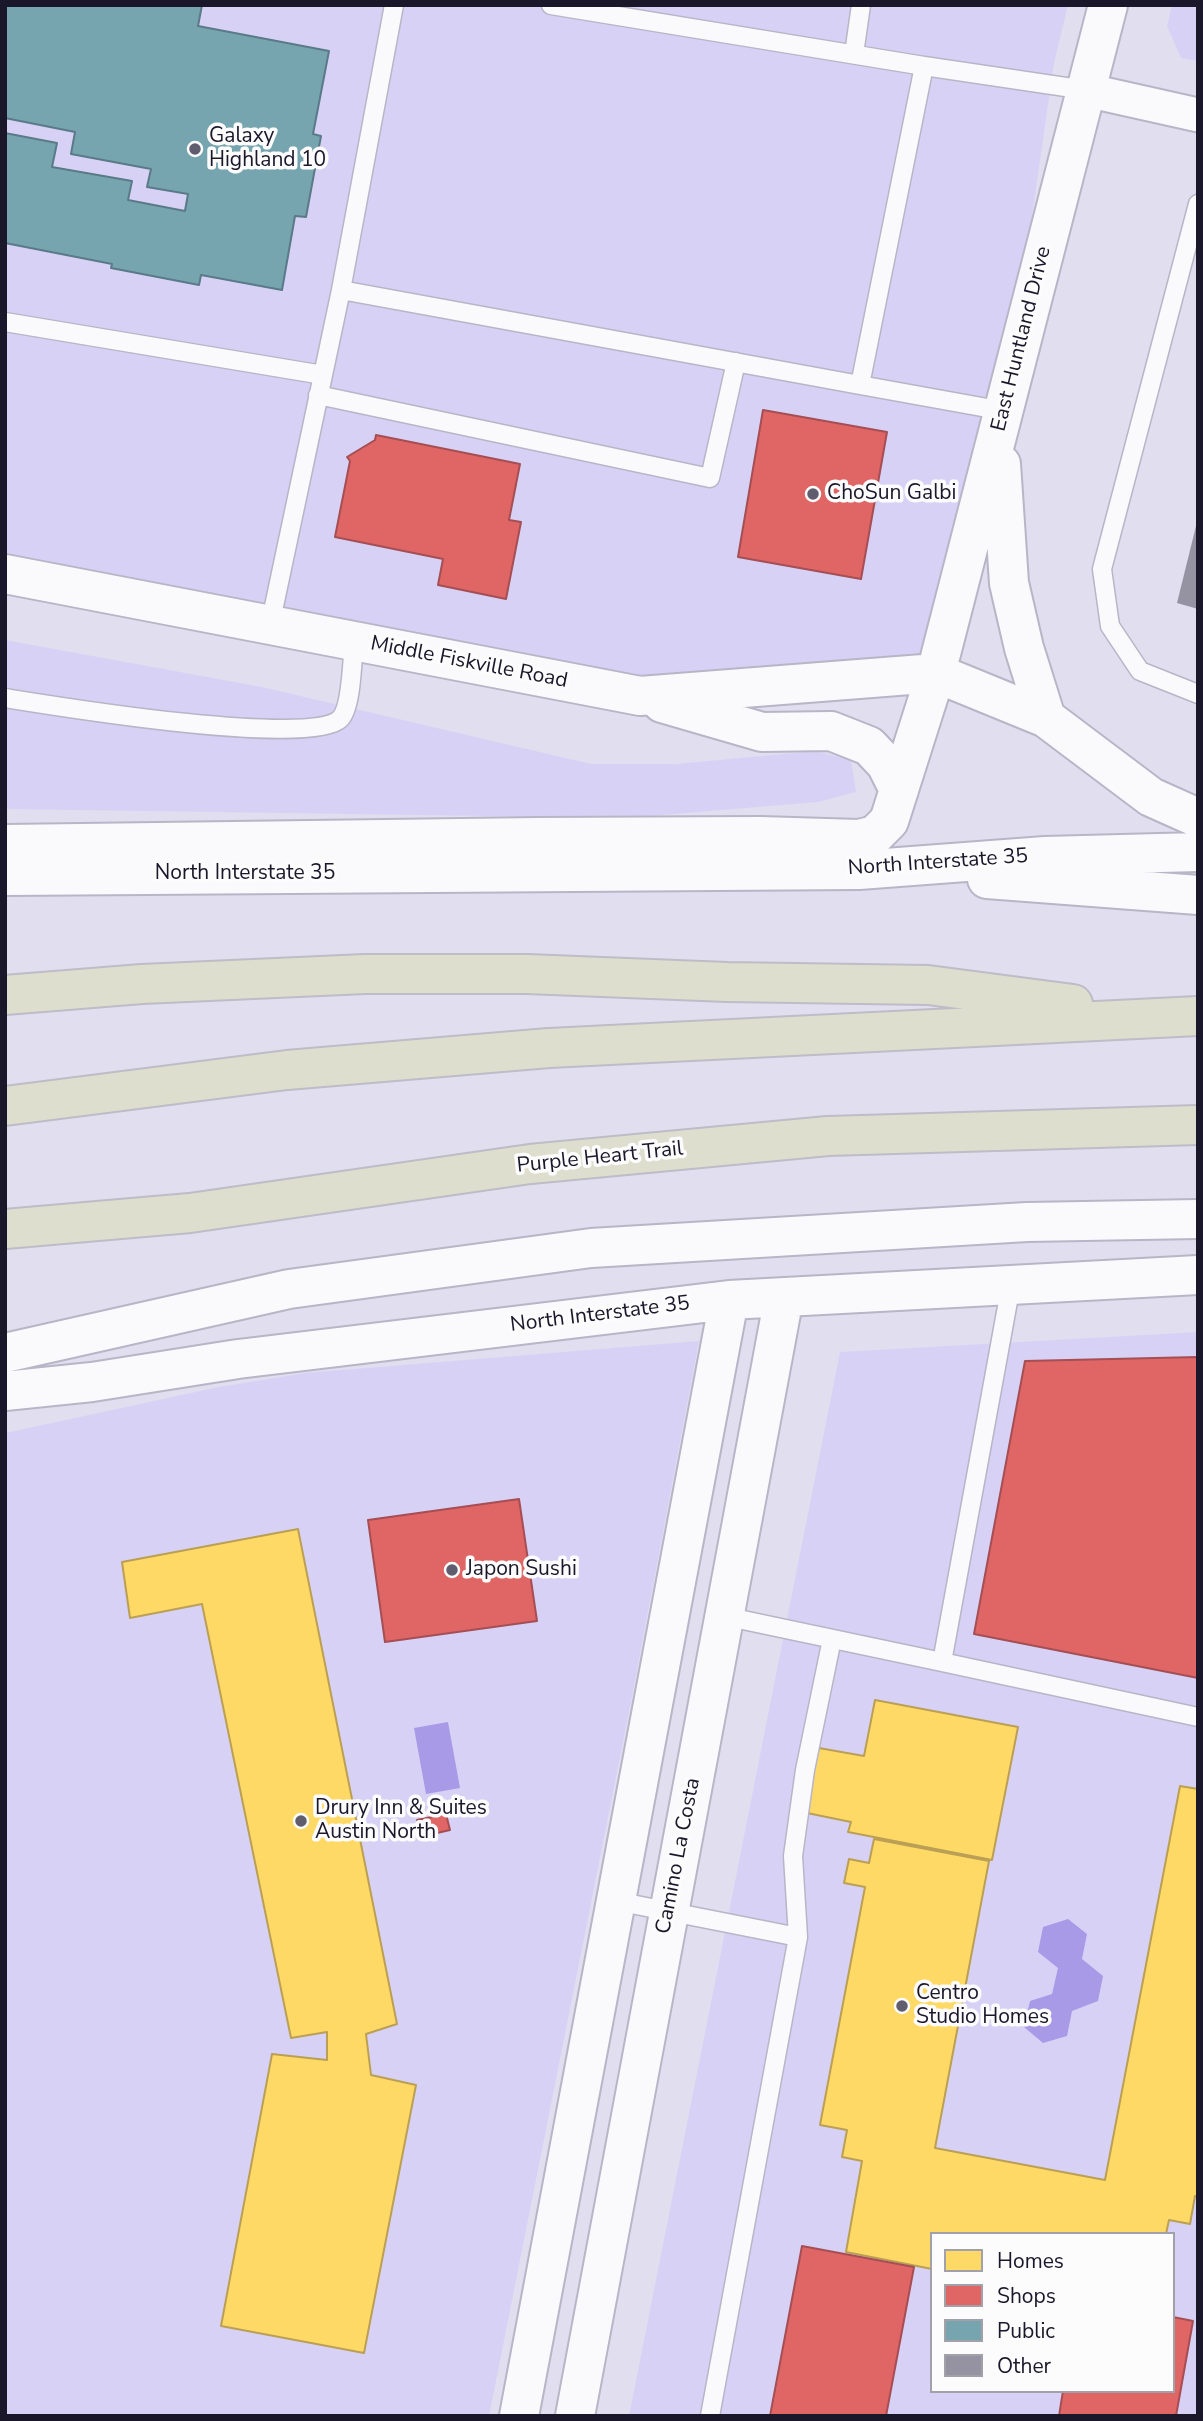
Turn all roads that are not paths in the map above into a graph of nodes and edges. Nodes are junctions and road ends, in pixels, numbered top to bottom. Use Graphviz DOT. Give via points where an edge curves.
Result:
graph roads {
  1 [pos="394,5"];
  2 [pos="551,5"];
  3 [pos="861,5"];
  4 [pos="1108,5"];
  5 [pos="854,54"];
  6 [pos="924,66"];
  7 [pos="1086,90"];
  8 [pos="1198,115"];
  9 [pos="1198,204"];
  10 [pos="341,290"];
  11 [pos="5,322"];
  12 [pos="736,362"];
  13 [pos="323,375"];
  14 [pos="860,385"];
  15 [pos="318,395"];
  16 [pos="1001,421"];
  17 [pos="5,574"];
  18 [pos="270,625"];
  19 [pos="354,641"];
  20 [pos="936,673"];
  21 [pos="1198,694"];
  22 [pos="640,696"];
  23 [pos="5,698"];
  24 [pos="1046,718"];
  25 [pos="899,790"];
  26 [pos="1198,818"];
  27 [pos="5,844"];
  28 [pos="1198,852"];
  29 [pos="859,870"];
  30 [pos="5,876"];
  31 [pos="1198,895"];
  32 [pos="5,995"];
  33 [pos="1183,1016"];
  34 [pos="5,1106"];
  35 [pos="1198,1125"];
  36 [pos="1198,1219"];
  37 [pos="5,1229"];
  38 [pos="1198,1275"];
  39 [pos="1011,1285"];
  40 [pos="784,1297"];
  41 [pos="729,1300"];
  42 [pos="5,1353"];
  43 [pos="5,1391"];
  44 [pos="724,1616"];
  45 [pos="832,1639"];
  46 [pos="942,1662"];
  47 [pos="1198,1717"];
  48 [pos="616,1901"];
  49 [pos="669,1911"];
  50 [pos="798,1937"];
  51 [pos="519,2416"];
  52 [pos="575,2416"];
  53 [pos="709,2416"];
  1 -- 10 [label="lane"];
  2 -- 5 [label="lane"];
  3 -- 5 [label="lane"];
  4 -- 7 [label="street, East Huntland Drive"];
  5 -- 6 [label="lane"];
  6 -- 7 [label="lane"];
  6 -- 14 [label="lane"];
  7 -- 8 [label="street"];
  7 -- 16 [label="street, East Huntland Drive"];
  9 -- 21 [label="lane" via="1102,569 1111,626 1140,671"];
  10 -- 12 [label="lane"];
  10 -- 13 [label="lane"];
  11 -- 13 [label="lane"];
  12 -- 14 [label="lane"];
  12 -- 15 [label="lane" via="710,478"];
  13 -- 15 [label="lane"];
  14 -- 16 [label="lane"];
  15 -- 18 [label="lane"];
  16 -- 20 [label="street, East Huntland Drive"];
  16 -- 24 [label="street" via="1009,583"];
  17 -- 18 [label="street, Middle Fiskville Road"];
  18 -- 19 [label="street, Middle Fiskville Road"];
  19 -- 22 [label="street, Middle Fiskville Road"];
  19 -- 23 [label="lane" via="346,710 338,721 322,727 296,730 147,720"];
  20 -- 22 [label="street, Middle Fiskville Road"];
  20 -- 24 [label="street"];
  20 -- 25 [label="street, East Huntland Drive"];
  22 -- 25 [label="street" via="762,732 831,731 869,746 886,764"];
  24 -- 26 [label="street" via="1151,797"];
  25 -- 27 [label="street, East Huntland Drive" via="889,821 875,835 859,839 760,836"];
  28 -- 29 [label="street, North Interstate 35" via="1045,856"];
  29 -- 30 [label="street, North Interstate 35"];
  29 -- 31 [label="street"];
  32 -- 33 [label="highway" via="365,974 527,974 928,985"];
  33 -- 34 [label="highway" via="536,1049 286,1070"];
  35 -- 37 [label="highway, Purple Heart Trail" via="828,1136 530,1164 190,1213"];
  36 -- 42 [label="street" via="1027,1222 591,1248 289,1289"];
  38 -- 39 [label="street, North Interstate 35"];
  39 -- 40 [label="street, North Interstate 35"];
  39 -- 46 [label="lane"];
  40 -- 41 [label="street, North Interstate 35"];
  40 -- 44 [label="street, Camino La Costa"];
  41 -- 43 [label="street, North Interstate 35"];
  41 -- 48 [label="street"];
  44 -- 45 [label="lane"];
  44 -- 49 [label="street, Camino La Costa"];
  45 -- 46 [label="lane"];
  45 -- 50 [label="lane" via="793,1856"];
  46 -- 47 [label="lane"];
  48 -- 49 [label="lane"];
  48 -- 51 [label="street"];
  49 -- 50 [label="lane"];
  49 -- 52 [label="street, Camino La Costa"];
  50 -- 53 [label="lane"];
}
